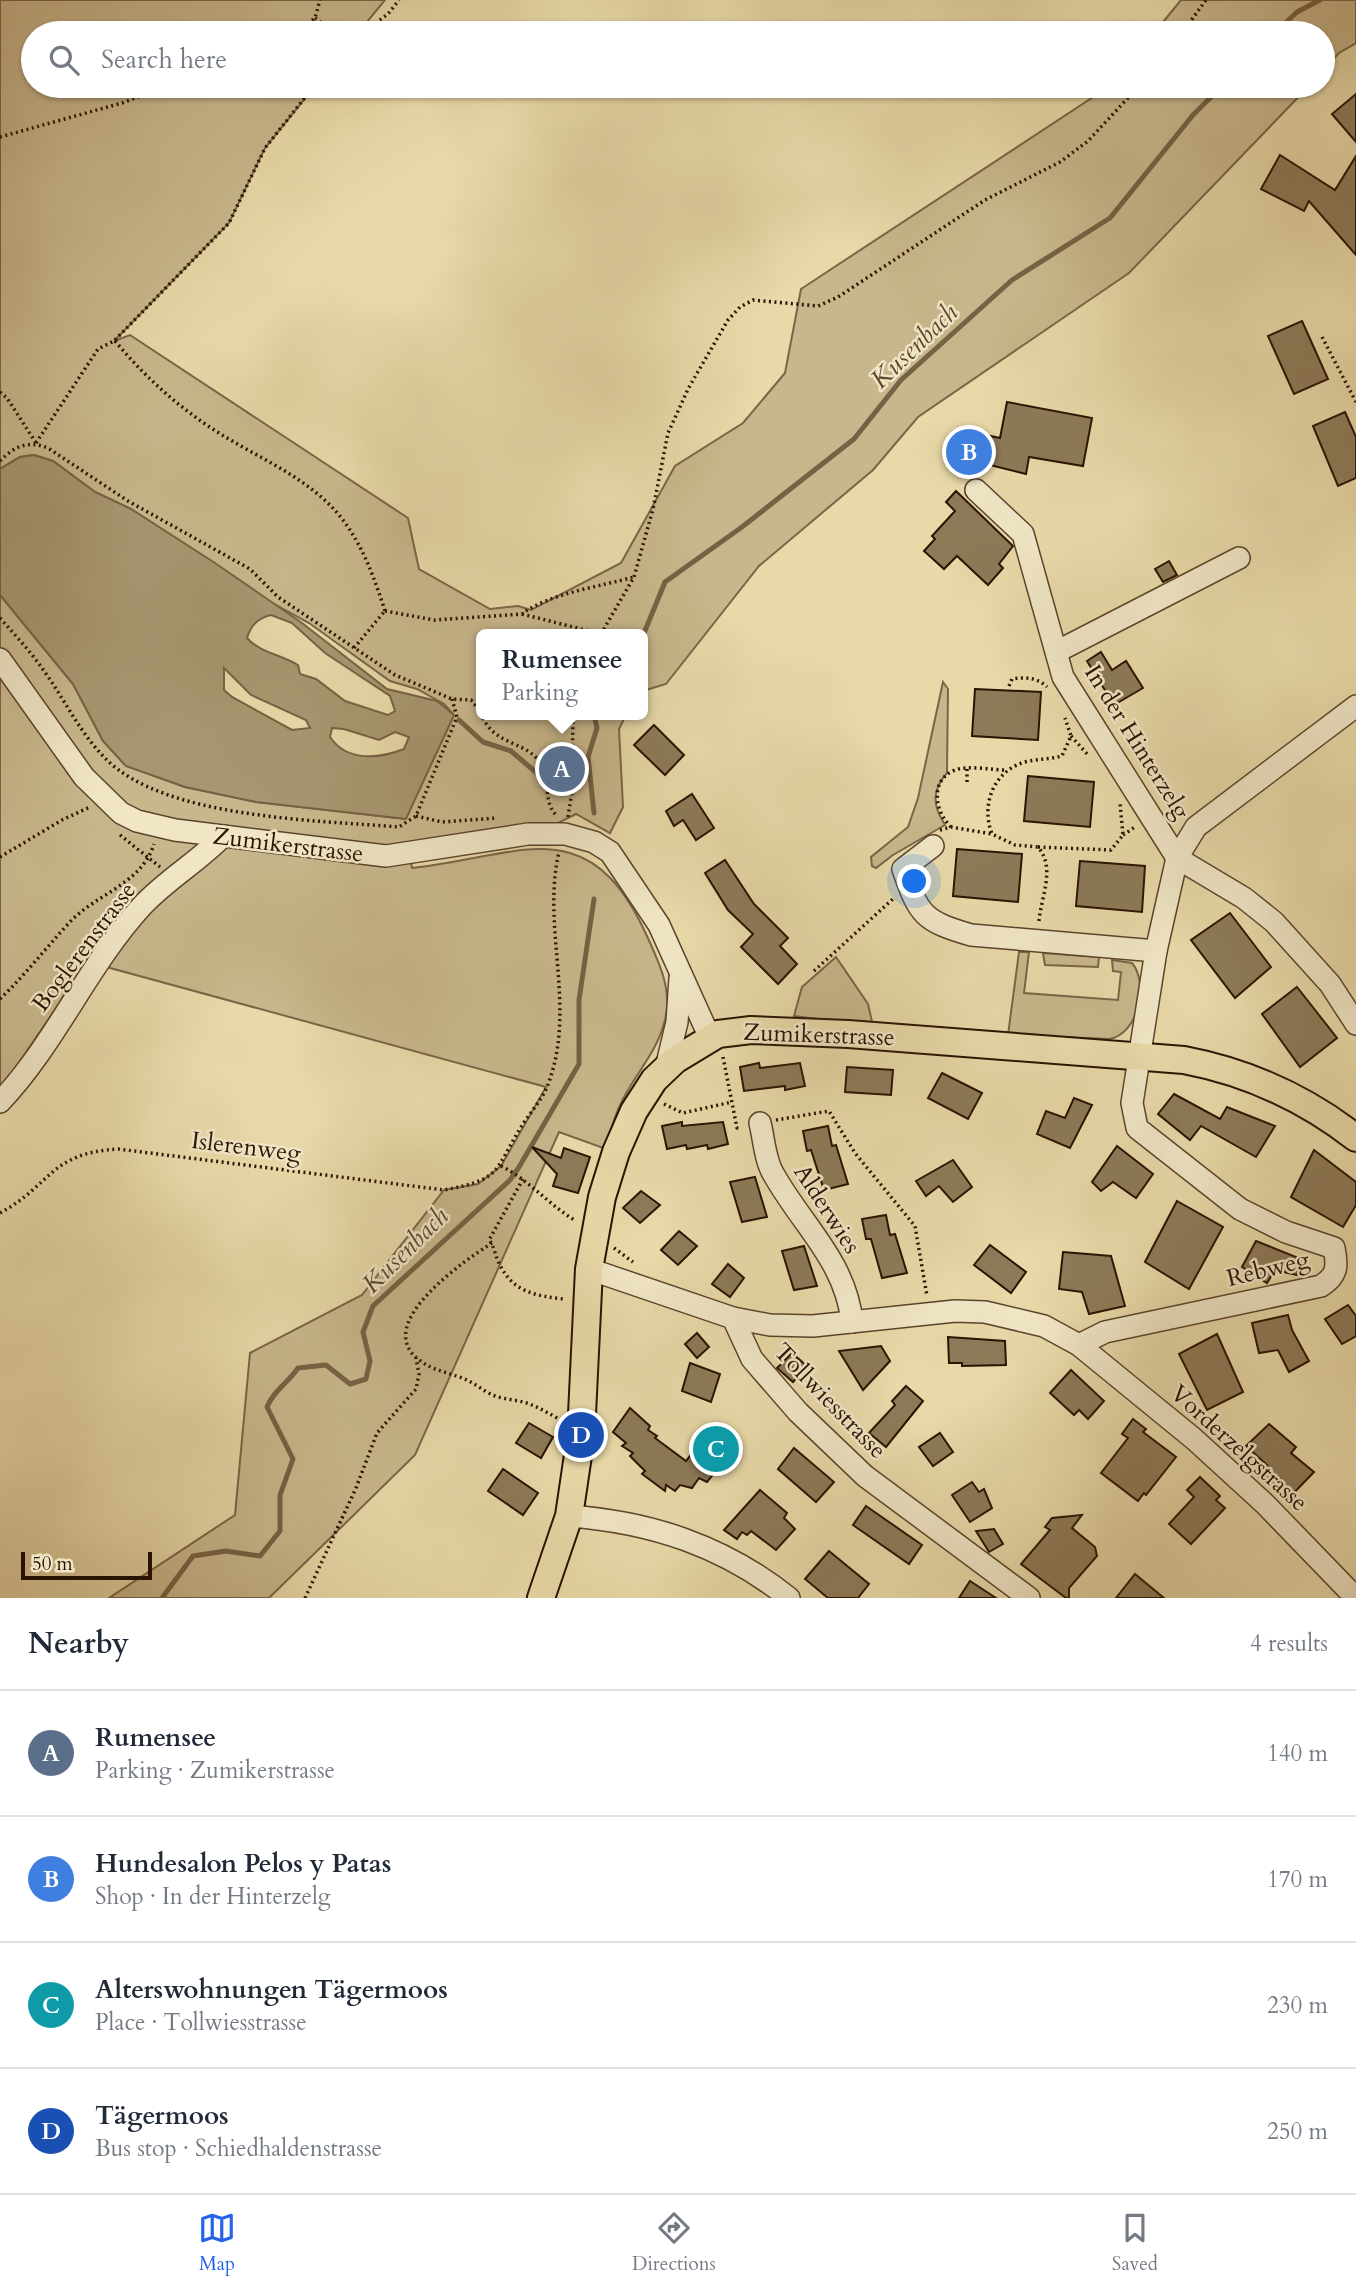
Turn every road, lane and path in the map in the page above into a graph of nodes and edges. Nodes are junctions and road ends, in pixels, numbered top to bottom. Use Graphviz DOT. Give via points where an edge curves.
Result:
graph roads {
  1 [pos="320,0"];
  2 [pos="399,0"];
  3 [pos="1206,0"];
  4 [pos="315,18"];
  5 [pos="311,21"];
  6 [pos="319,21"];
  7 [pos="379,21"];
  8 [pos="1191,21"];
  9 [pos="135,98"];
  10 [pos="305,98"];
  11 [pos="1128,98"];
  12 [pos="0,137"];
  13 [pos="1322,337"];
  14 [pos="114,341"];
  15 [pos="0,392"];
  16 [pos="1356,402"];
  17 [pos="36,443"];
  18 [pos="0,461"];
  19 [pos="975,490"];
  20 [pos="1239,558"];
  21 [pos="634,577"];
  22 [pos="384,611"];
  23 [pos="522,614"];
  24 [pos="0,618"];
  25 [pos="581,629"];
  26 [pos="604,629"];
  27 [pos="354,648"];
  28 [pos="1058,651"];
  29 [pos="0,659"];
  30 [pos="1009,686"];
  31 [pos="1049,690"];
  32 [pos="452,699"];
  33 [pos="1356,706"];
  34 [pos="476,708"];
  35 [pos="1063,714"];
  36 [pos="483,720"];
  37 [pos="573,720"];
  38 [pos="1071,736"];
  39 [pos="1093,760"];
  40 [pos="967,769"];
  41 [pos="1006,770"];
  42 [pos="967,782"];
  43 [pos="1119,798"];
  44 [pos="106,799"];
  45 [pos="553,813"];
  46 [pos="541,814"];
  47 [pos="416,816"];
  48 [pos="506,817"];
  49 [pos="951,827"];
  50 [pos="565,834"];
  51 [pos="992,834"];
  52 [pos="223,836"];
  53 [pos="934,839"];
  54 [pos="1038,847"];
  55 [pos="0,857"];
  56 [pos="150,857"];
  57 [pos="1177,858"];
  58 [pos="908,885"];
  59 [pos="1037,941"];
  60 [pos="1156,951"];
  61 [pos="680,969"];
  62 [pos="814,971"];
  63 [pos="0,999"];
  64 [pos="1356,1024"];
  65 [pos="714,1036"];
  66 [pos="1137,1054"];
  67 [pos="666,1068"];
  68 [pos="644,1094"];
  69 [pos="0,1102"];
  70 [pos="732,1102"];
  71 [pos="781,1119"];
  72 [pos="760,1123"];
  73 [pos="737,1128"];
  74 [pos="1356,1138"];
  75 [pos="501,1166"];
  76 [pos="521,1178"];
  77 [pos="0,1213"];
  78 [pos="584,1225"];
  79 [pos="492,1243"];
  80 [pos="589,1269"];
  81 [pos="564,1299"];
  82 [pos="929,1313"];
  83 [pos="733,1318"];
  84 [pos="852,1322"];
  85 [pos="1079,1345"];
  86 [pos="416,1358"];
  87 [pos="582,1430"];
  88 [pos="569,1516"];
  89 [pos="305,1598"];
  90 [pos="541,1598"];
  91 [pos="789,1598"];
  92 [pos="1029,1598"];
  93 [pos="1356,1598"];
  1 -- 4 [label="path"];
  2 -- 7 [label="path"];
  3 -- 8 [label="path"];
  4 -- 5 [label="path"];
  4 -- 6 [label="path"];
  9 -- 12 [label="path"];
  10 -- 14 [label="path" via="265,148 229,223"];
  11 -- 21 [label="path" via="1088,141 1060,162 985,200 838,297 818,306 766,299 740,307 688,389 668,433"];
  13 -- 16 [label="path"];
  14 -- 17 [label="path" via="98,349"];
  14 -- 22 [label="path" via="136,367 188,412 323,498 350,530 366,559"];
  15 -- 17 [label="path"];
  17 -- 18 [label="path" via="13,449"];
  17 -- 27 [label="path" via="250,569 278,597"];
  19 -- 28 [label="street, In der Hinterzelg" via="1023,534"];
  20 -- 28 [label="street, In der Hinterzelg"];
  21 -- 23 [label="path" via="559,597"];
  21 -- 26 [label="path"];
  22 -- 23 [label="path" via="435,620"];
  22 -- 27 [label="path"];
  23 -- 25 [label="path"];
  24 -- 47 [label="path" via="44,671 104,758 128,779 166,796 268,816 399,827"];
  27 -- 32 [label="path" via="395,674"];
  28 -- 57 [label="street, In der Hinterzelg" via="1063,677"];
  29 -- 44 [label="street, Zumikerstrasse" via="84,777"];
  30 -- 31 [label="path" via="1012,680 1024,677 1041,681"];
  32 -- 34 [label="path" via="471,700"];
  32 -- 47 [label="path" via="459,714"];
  33 -- 57 [label="street, In der Hinterzelg" via="1196,827"];
  35 -- 38 [label="path"];
  36 -- 45 [label="path" via="544,766"];
  37 -- 45 [label="path" via="568,820"];
  38 -- 39 [label="path"];
  38 -- 41 [label="path" via="1062,756 1031,760"];
  40 -- 41 [label="path"];
  40 -- 42 [label="path"];
  40 -- 49 [label="path" via="947,775 937,794 938,811"];
  41 -- 51 [label="path" via="988,802"];
  43 -- 54 [label="path" via="1122,835 1111,850"];
  44 -- 52 [label="street, Zumikerstrasse" via="121,813 148,824"];
  44 -- 55 [label="path"];
  45 -- 46 [label="path"];
  47 -- 48 [label="path" via="442,822"];
  49 -- 51 [label="path"];
  49 -- 53 [label="path"];
  50 -- 52 [label="street, Zumikerstrasse" via="528,834 386,856"];
  50 -- 61 [label="street, Zumikerstrasse" via="610,852 652,914"];
  50 -- 75 [label="path" via="555,892 561,1005 556,1051 547,1087"];
  51 -- 54 [label="path" via="1015,845"];
  52 -- 69 [label="street, Boglerenstrasse" via="141,907 28,1071"];
  53 -- 58 [label="street" via="903,869"];
  54 -- 59 [label="path" via="1047,864"];
  56 -- 63 [label="path" via="127,882 71,921"];
  57 -- 60 [label="street, Rebweg"];
  57 -- 64 [label="street, In der Hinterzelg" via="1244,898 1274,922 1330,984"];
  58 -- 59 [label="street" via="916,907 942,927 971,935"];
  58 -- 62 [label="path"];
  59 -- 60 [label="street"];
  60 -- 66 [label="street, Rebweg"];
  61 -- 65 [label="street, Zumikerstrasse"];
  61 -- 67 [label="street" via="677,1022"];
  65 -- 66 [label="main road, Zumikerstrasse" via="751,1030 848,1034"];
  65 -- 67 [label="main road"];
  65 -- 70 [label="path"];
  66 -- 74 [label="main road, Zumikerstrasse" via="1209,1065 1265,1084 1311,1106"];
  66 -- 85 [label="street, Rebweg" via="1132,1102 1137,1128 1240,1209 1286,1232 1334,1248 1336,1271 1321,1286 1105,1332"];
  67 -- 68 [label="main road"];
  68 -- 70 [label="path" via="683,1113"];
  68 -- 80 [label="main road" via="616,1153 602,1197"];
  70 -- 73 [label="path"];
  71 -- 82 [label="path" via="829,1111 855,1153 915,1226"];
  72 -- 84 [label="street, Alderwies" via="772,1174 830,1254 845,1286"];
  75 -- 76 [label="path"];
  75 -- 77 [label="path, Islerenweg" via="478,1184 444,1190 132,1150 90,1151 68,1159"];
  76 -- 78 [label="path" via="553,1207"];
  76 -- 79 [label="path" via="489,1240"];
  79 -- 81 [label="path" via="499,1263 517,1288"];
  79 -- 86 [label="path" via="461,1263 413,1311 407,1331"];
  80 -- 83 [label="street"];
  80 -- 87 [label="main road"];
  82 -- 84 [label="street"];
  82 -- 85 [label="street" via="985,1312 1016,1318 1044,1325"];
  83 -- 84 [label="street" via="802,1326"];
  83 -- 92 [label="street, Tollwiesstrasse" via="751,1359 797,1412 865,1476"];
  85 -- 93 [label="street, Vorderzelgstrasse" via="1204,1448"];
  86 -- 87 [label="path" via="494,1395 531,1404"];
  86 -- 89 [label="path" via="416,1389 377,1433"];
  87 -- 88 [label="main road"];
  88 -- 90 [label="main road"];
  88 -- 91 [label="street" via="661,1530 733,1562"];
}
